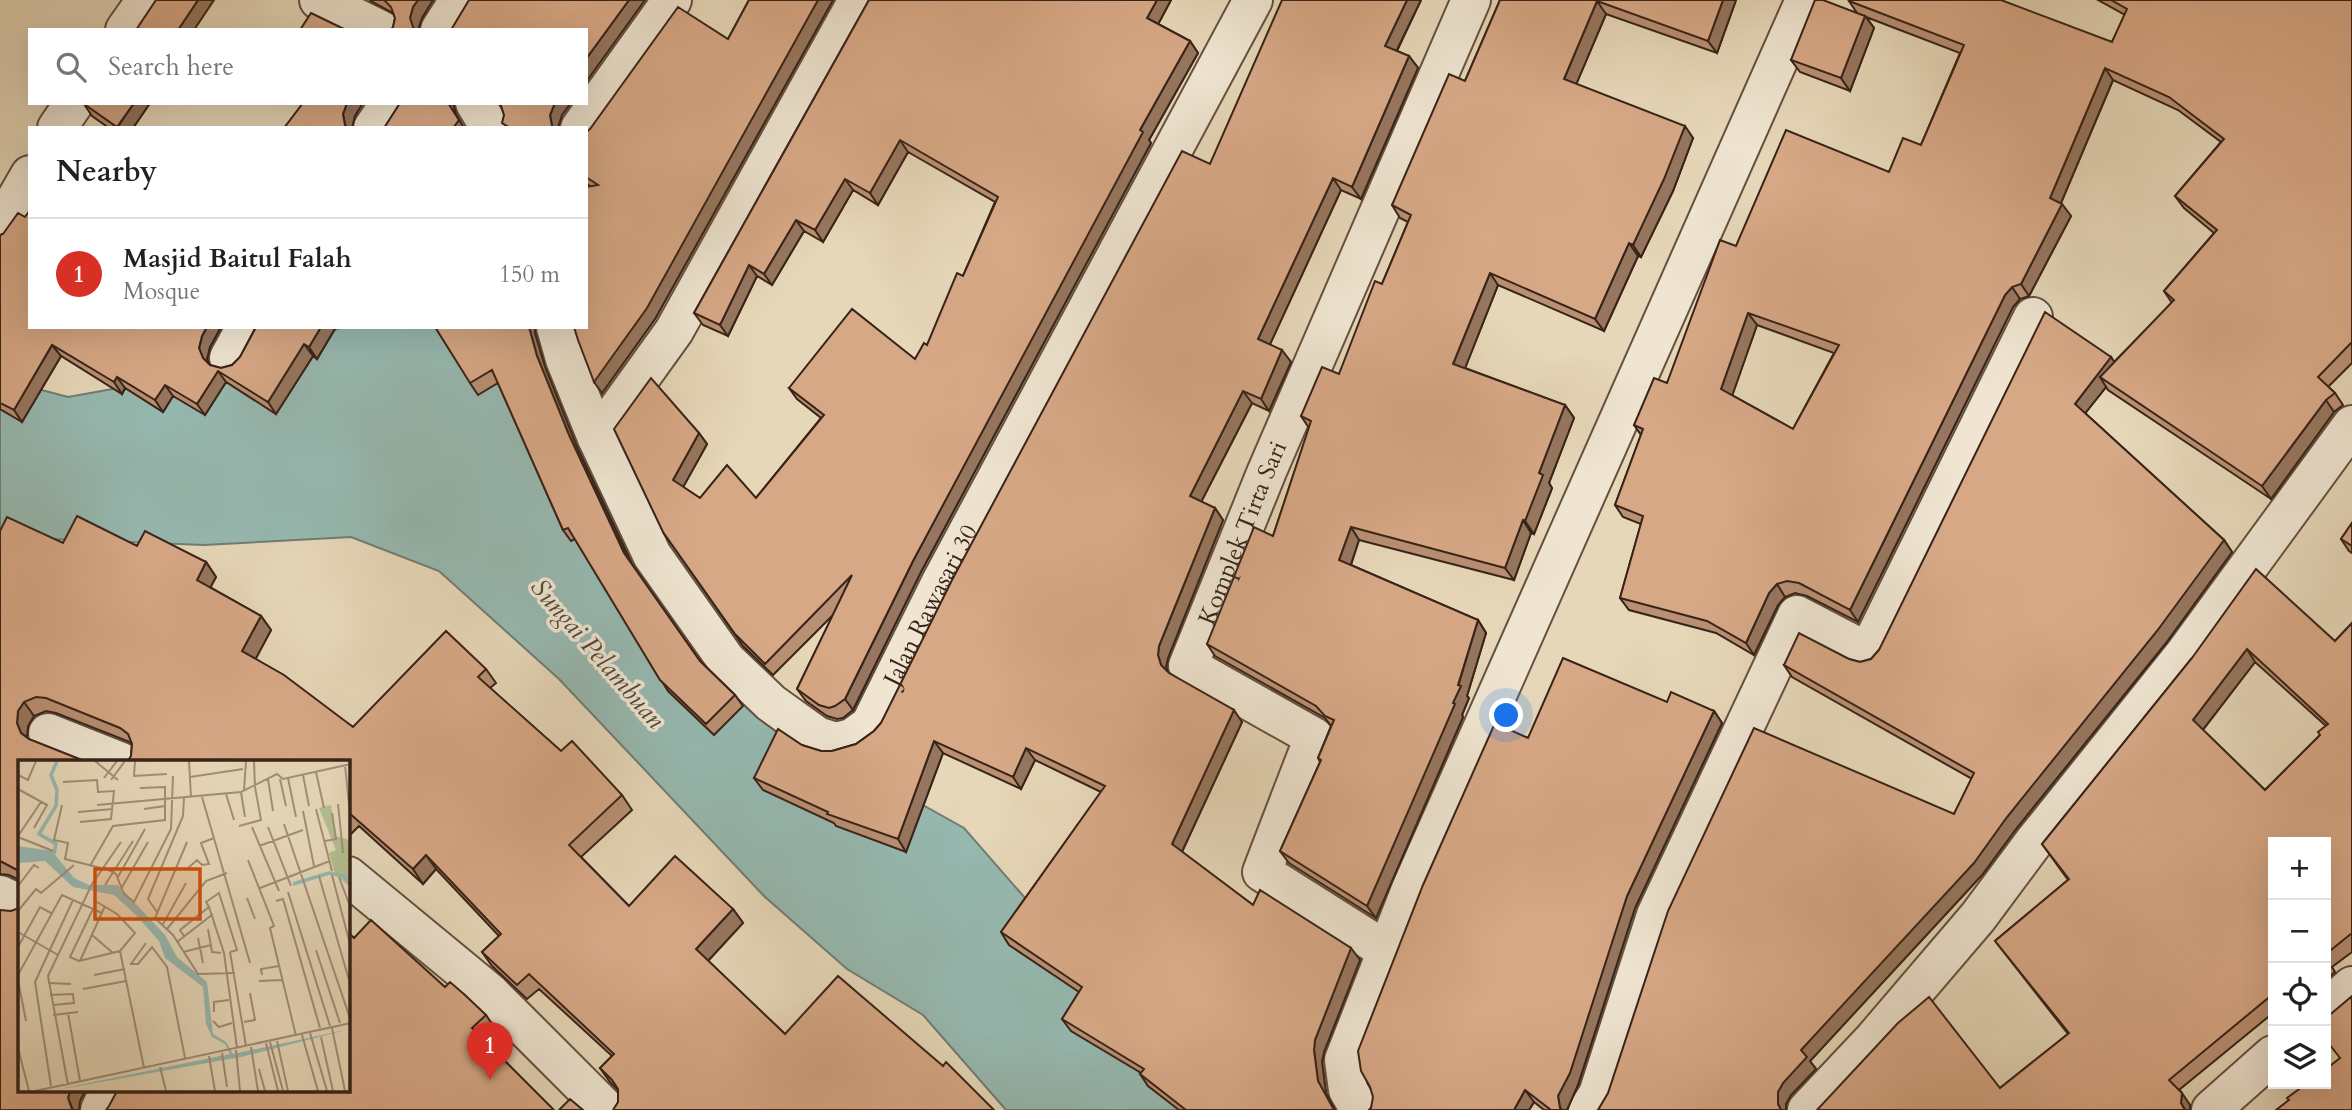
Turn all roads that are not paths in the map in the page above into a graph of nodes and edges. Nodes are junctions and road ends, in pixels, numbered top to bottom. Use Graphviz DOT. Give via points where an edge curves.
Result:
graph roads {
  1 [pos="146,0"];
  2 [pos="319,0"];
  3 [pos="459,0"];
  4 [pos="673,0"];
  5 [pos="858,0"];
  6 [pos="1253,0"];
  7 [pos="1471,0"];
  8 [pos="1805,0"];
  9 [pos="126,28"];
  10 [pos="377,28"];
  11 [pos="441,28"];
  12 [pos="73,105"];
  13 [pos="389,105"];
  14 [pos="476,105"];
  15 [pos="58,126"];
  16 [pos="374,126"];
  17 [pos="489,126"];
  18 [pos="581,126"];
  19 [pos="17,184"];
  20 [pos="0,227"];
  21 [pos="2034,317"];
  22 [pos="557,329"];
  23 [pos="2352,425"];
  24 [pos="597,438"];
  25 [pos="48,733"];
  26 [pos="116,760"];
  27 [pos="350,878"];
  28 [pos="0,895"];
  29 [pos="18,904"];
  30 [pos="1387,951"];
  31 [pos="2352,986"];
  32 [pos="2331,1005"];
  33 [pos="2268,1059"];
  34 [pos="108,1092"];
  35 [pos="100,1110"];
  36 [pos="607,1110"];
  37 [pos="1360,1110"];
  38 [pos="1588,1110"];
  39 [pos="1807,1110"];
  40 [pos="2211,1110"];
  1 -- 9 [label="street"];
  2 -- 10 [label="street"];
  3 -- 11 [label="street"];
  4 -- 18 [label="street"];
  5 -- 24 [label="street" via="674,331"];
  6 -- 24 [label="street, Jalan Rawasari 30" via="941,582 870,725 852,738 836,742 817,736 771,703 726,660 652,555"];
  7 -- 30 [label="street, Komplek Tirta Sari" via="1267,471 1188,666 1314,737 1262,872"];
  8 -- 30 [label="street" via="1410,889"];
  12 -- 15 [label="street"];
  13 -- 16 [label="street"];
  14 -- 17 [label="street"];
  19 -- 20 [label="street"];
  21 -- 38 [label="street" via="1868,652 1797,615 1656,915 1598,1094"];
  22 -- 24 [label="street, Jalan Rawasari 30"];
  23 -- 39 [label="street" via="2183,656 1978,917"];
  25 -- 26 [label="street"];
  27 -- 36 [label="street" via="490,993"];
  28 -- 29 [label="street"];
  30 -- 37 [label="street" via="1343,1060 1348,1090"];
  31 -- 32 [label="street"];
  33 -- 40 [label="street"];
  34 -- 35 [label="street"];
}
